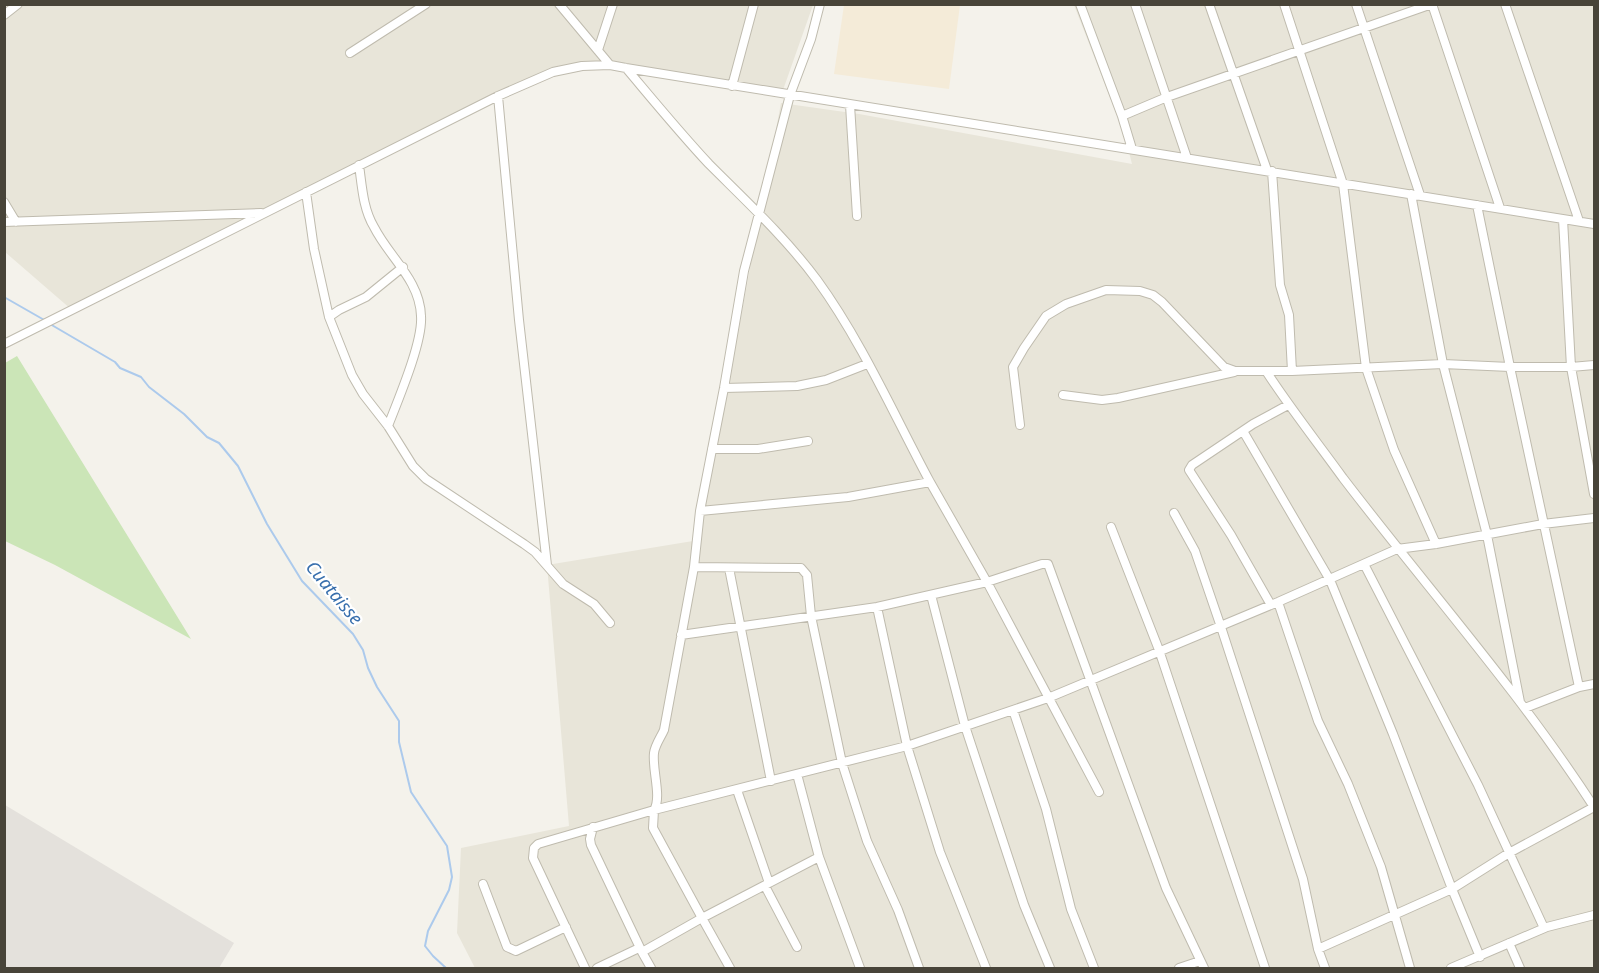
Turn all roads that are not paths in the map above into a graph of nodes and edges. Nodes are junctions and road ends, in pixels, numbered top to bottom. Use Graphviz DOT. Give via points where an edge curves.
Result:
graph roads {
  1 [pos="18,4"];
  2 [pos="426,4"];
  3 [pos="560,4"];
  4 [pos="613,4"];
  5 [pos="753,4"];
  6 [pos="820,4"];
  7 [pos="1080,4"];
  8 [pos="1135,4"];
  9 [pos="1209,4"];
  10 [pos="1284,4"];
  11 [pos="1356,4"];
  12 [pos="1432,4"];
  13 [pos="1505,4"];
  14 [pos="4,15"];
  15 [pos="1364,28"];
  16 [pos="598,50"];
  17 [pos="1301,51"];
  18 [pos="351,53"];
  19 [pos="610,65"];
  20 [pos="626,68"];
  21 [pos="1233,74"];
  22 [pos="732,86"];
  23 [pos="790,95"];
  24 [pos="498,96"];
  25 [pos="1167,97"];
  26 [pos="850,105"];
  27 [pos="1122,116"];
  28 [pos="1132,149"];
  29 [pos="1187,158"];
  30 [pos="359,165"];
  31 [pos="1270,171"];
  32 [pos="1343,184"];
  33 [pos="306,192"];
  34 [pos="1411,194"];
  35 [pos="1420,195"];
  36 [pos="4,202"];
  37 [pos="1478,205"];
  38 [pos="1500,208"];
  39 [pos="265,213"];
  40 [pos="759,216"];
  41 [pos="857,216"];
  42 [pos="1563,219"];
  43 [pos="1580,221"];
  44 [pos="4,222"];
  45 [pos="16,222"];
  46 [pos="1594,224"];
  47 [pos="403,267"];
  48 [pos="329,317"];
  49 [pos="4,344"];
  50 [pos="867,364"];
  51 [pos="1443,364"];
  52 [pos="1594,365"];
  53 [pos="1510,367"];
  54 [pos="1571,367"];
  55 [pos="1366,368"];
  56 [pos="1235,371"];
  57 [pos="1266,371"];
  58 [pos="1292,371"];
  59 [pos="724,388"];
  60 [pos="1063,395"];
  61 [pos="1288,405"];
  62 [pos="1020,425"];
  63 [pos="388,426"];
  64 [pos="1243,431"];
  65 [pos="808,441"];
  66 [pos="712,449"];
  67 [pos="930,482"];
  68 [pos="1594,494"];
  69 [pos="700,511"];
  70 [pos="1174,513"];
  71 [pos="1594,518"];
  72 [pos="1543,524"];
  73 [pos="1111,527"];
  74 [pos="1487,535"];
  75 [pos="1436,544"];
  76 [pos="1397,549"];
  77 [pos="1364,564"];
  78 [pos="547,565"];
  79 [pos="694,567"];
  80 [pos="729,568"];
  81 [pos="1330,579"];
  82 [pos="987,582"];
  83 [pos="931,595"];
  84 [pos="1275,604"];
  85 [pos="878,607"];
  86 [pos="811,616"];
  87 [pos="610,623"];
  88 [pos="742,627"];
  89 [pos="1221,627"];
  90 [pos="681,635"];
  91 [pos="1159,650"];
  92 [pos="1091,680"];
  93 [pos="1594,684"];
  94 [pos="1579,687"];
  95 [pos="1048,698"];
  96 [pos="1522,705"];
  97 [pos="1013,710"];
  98 [pos="965,726"];
  99 [pos="907,746"];
  100 [pos="842,763"];
  101 [pos="797,774"];
  102 [pos="771,781"];
  103 [pos="737,790"];
  104 [pos="1099,792"];
  105 [pos="1594,807"];
  106 [pos="654,810"];
  107 [pos="593,827"];
  108 [pos="1509,853"];
  109 [pos="819,857"];
  110 [pos="483,884"];
  111 [pos="767,885"];
  112 [pos="1452,889"];
  113 [pos="1394,914"];
  114 [pos="1594,915"];
  115 [pos="702,918"];
  116 [pos="566,927"];
  117 [pos="1545,928"];
  118 [pos="1509,943"];
  119 [pos="797,946"];
  120 [pos="1318,949"];
  121 [pos="641,950"];
  122 [pos="1480,957"];
  123 [pos="1202,965"];
  124 [pos="585,969"];
  125 [pos="597,969"];
  126 [pos="651,969"];
  127 [pos="730,969"];
  128 [pos="860,969"];
  129 [pos="919,969"];
  130 [pos="986,969"];
  131 [pos="1050,969"];
  132 [pos="1094,969"];
  133 [pos="1179,969"];
  134 [pos="1265,969"];
  135 [pos="1325,969"];
  136 [pos="1410,969"];
  137 [pos="1452,969"];
  138 [pos="1520,969"];
  1 -- 14 [label="street"];
  2 -- 18 [label="street"];
  3 -- 16 [label="street"];
  4 -- 16 [label="street"];
  5 -- 22 [label="street"];
  6 -- 23 [label="street"];
  7 -- 27 [label="street"];
  8 -- 25 [label="street"];
  9 -- 21 [label="street"];
  10 -- 17 [label="street"];
  11 -- 15 [label="street"];
  12 -- 15 [label="street"];
  12 -- 38 [label="street"];
  13 -- 43 [label="street"];
  15 -- 17 [label="street"];
  15 -- 35 [label="street"];
  16 -- 19 [label="street"];
  17 -- 21 [label="street"];
  17 -- 32 [label="street"];
  19 -- 20 [label="street"];
  19 -- 24 [label="street" via="553,72"];
  20 -- 22 [label="street"];
  20 -- 40 [label="street"];
  21 -- 25 [label="street"];
  21 -- 31 [label="street"];
  22 -- 23 [label="street"];
  23 -- 26 [label="street"];
  23 -- 40 [label="street"];
  24 -- 30 [label="street"];
  24 -- 78 [label="street"];
  25 -- 27 [label="street"];
  25 -- 29 [label="street"];
  26 -- 28 [label="street"];
  26 -- 41 [label="street"];
  27 -- 28 [label="street"];
  28 -- 29 [label="street"];
  29 -- 31 [label="street"];
  30 -- 33 [label="street"];
  30 -- 47 [label="street" via="372,225"];
  31 -- 32 [label="street"];
  31 -- 58 [label="street" via="1280,285 1289,315"];
  32 -- 34 [label="street"];
  32 -- 55 [label="street"];
  33 -- 39 [label="street"];
  33 -- 48 [label="street"];
  34 -- 35 [label="street"];
  34 -- 51 [label="street"];
  35 -- 37 [label="street"];
  36 -- 45 [label="street"];
  37 -- 38 [label="street"];
  37 -- 53 [label="street"];
  38 -- 42 [label="street"];
  39 -- 45 [label="street"];
  39 -- 49 [label="street"];
  40 -- 50 [label="street" via="800,258 833,303"];
  40 -- 59 [label="street" via="744,271"];
  42 -- 43 [label="street"];
  42 -- 54 [label="street"];
  43 -- 46 [label="street"];
  44 -- 45 [label="street"];
  47 -- 48 [label="street" via="366,297"];
  47 -- 63 [label="street" via="422,316"];
  48 -- 63 [label="street" via="357,384"];
  50 -- 59 [label="street" via="797,386"];
  50 -- 67 [label="street"];
  51 -- 53 [label="street"];
  51 -- 55 [label="street"];
  51 -- 74 [label="street"];
  52 -- 54 [label="street"];
  53 -- 54 [label="street"];
  53 -- 72 [label="street"];
  54 -- 68 [label="street"];
  55 -- 58 [label="street"];
  55 -- 75 [label="street" via="1394,450"];
  56 -- 57 [label="street"];
  56 -- 60 [label="street" via="1118,398"];
  56 -- 62 [label="street" via="1221,365 1153,295 1106,290 1051,312 1015,362"];
  57 -- 58 [label="street"];
  57 -- 61 [label="street"];
  59 -- 66 [label="street"];
  61 -- 64 [label="street"];
  61 -- 76 [label="street"];
  63 -- 78 [label="street" via="413,466 426,478 524,544"];
  64 -- 81 [label="street"];
  64 -- 84 [label="street" via="1190,470"];
  65 -- 66 [label="street" via="758,449"];
  66 -- 69 [label="street"];
  67 -- 69 [label="street" via="848,497"];
  67 -- 82 [label="street"];
  69 -- 79 [label="street"];
  70 -- 89 [label="street" via="1195,551"];
  71 -- 72 [label="street"];
  72 -- 74 [label="street"];
  72 -- 94 [label="street"];
  73 -- 91 [label="street"];
  74 -- 75 [label="street"];
  74 -- 96 [label="street"];
  75 -- 76 [label="street"];
  76 -- 77 [label="street"];
  76 -- 96 [label="street"];
  77 -- 81 [label="street"];
  77 -- 108 [label="street"];
  78 -- 87 [label="street" via="563,584 594,604"];
  79 -- 80 [label="street"];
  79 -- 90 [label="street"];
  80 -- 86 [label="street" via="801,568 808,579"];
  80 -- 88 [label="street"];
  81 -- 84 [label="street"];
  81 -- 112 [label="street"];
  82 -- 83 [label="street"];
  82 -- 92 [label="street" via="1048,564"];
  82 -- 95 [label="street"];
  83 -- 85 [label="street"];
  83 -- 98 [label="street"];
  84 -- 89 [label="street"];
  84 -- 113 [label="street" via="1318,721 1381,867"];
  85 -- 86 [label="street"];
  85 -- 99 [label="street"];
  86 -- 88 [label="street"];
  86 -- 100 [label="street"];
  88 -- 90 [label="street"];
  88 -- 102 [label="street"];
  89 -- 91 [label="street"];
  89 -- 120 [label="street" via="1303,879"];
  90 -- 106 [label="street" via="664,730 654,751 658,799"];
  91 -- 92 [label="street"];
  91 -- 134 [label="street"];
  92 -- 95 [label="street"];
  92 -- 123 [label="street" via="1166,888"];
  93 -- 94 [label="street"];
  94 -- 96 [label="street"];
  95 -- 97 [label="street"];
  95 -- 104 [label="street"];
  96 -- 105 [label="street"];
  97 -- 98 [label="street"];
  97 -- 132 [label="street" via="1046,809 1071,909"];
  98 -- 99 [label="street"];
  98 -- 131 [label="street" via="1013,873"];
  99 -- 100 [label="street"];
  99 -- 130 [label="street" via="940,852"];
  100 -- 101 [label="street"];
  100 -- 129 [label="street" via="867,841"];
  101 -- 102 [label="street"];
  101 -- 109 [label="street"];
  102 -- 103 [label="street"];
  103 -- 106 [label="street"];
  103 -- 111 [label="street"];
  105 -- 108 [label="street"];
  106 -- 107 [label="street"];
  106 -- 115 [label="street" via="653,828"];
  107 -- 116 [label="street" via="534,848 533,858"];
  107 -- 121 [label="street" via="591,845"];
  108 -- 112 [label="street"];
  108 -- 117 [label="street"];
  109 -- 111 [label="street"];
  109 -- 128 [label="street"];
  110 -- 116 [label="street" via="511,950"];
  111 -- 115 [label="street"];
  111 -- 119 [label="street"];
  112 -- 113 [label="street"];
  112 -- 122 [label="street"];
  113 -- 120 [label="street"];
  113 -- 136 [label="street"];
  114 -- 117 [label="street"];
  115 -- 121 [label="street"];
  115 -- 127 [label="street"];
  116 -- 124 [label="street"];
  117 -- 118 [label="street"];
  118 -- 122 [label="street"];
  118 -- 138 [label="street"];
  120 -- 135 [label="street"];
  121 -- 125 [label="street"];
  121 -- 126 [label="street"];
  122 -- 137 [label="street"];
  123 -- 133 [label="street"];
}
